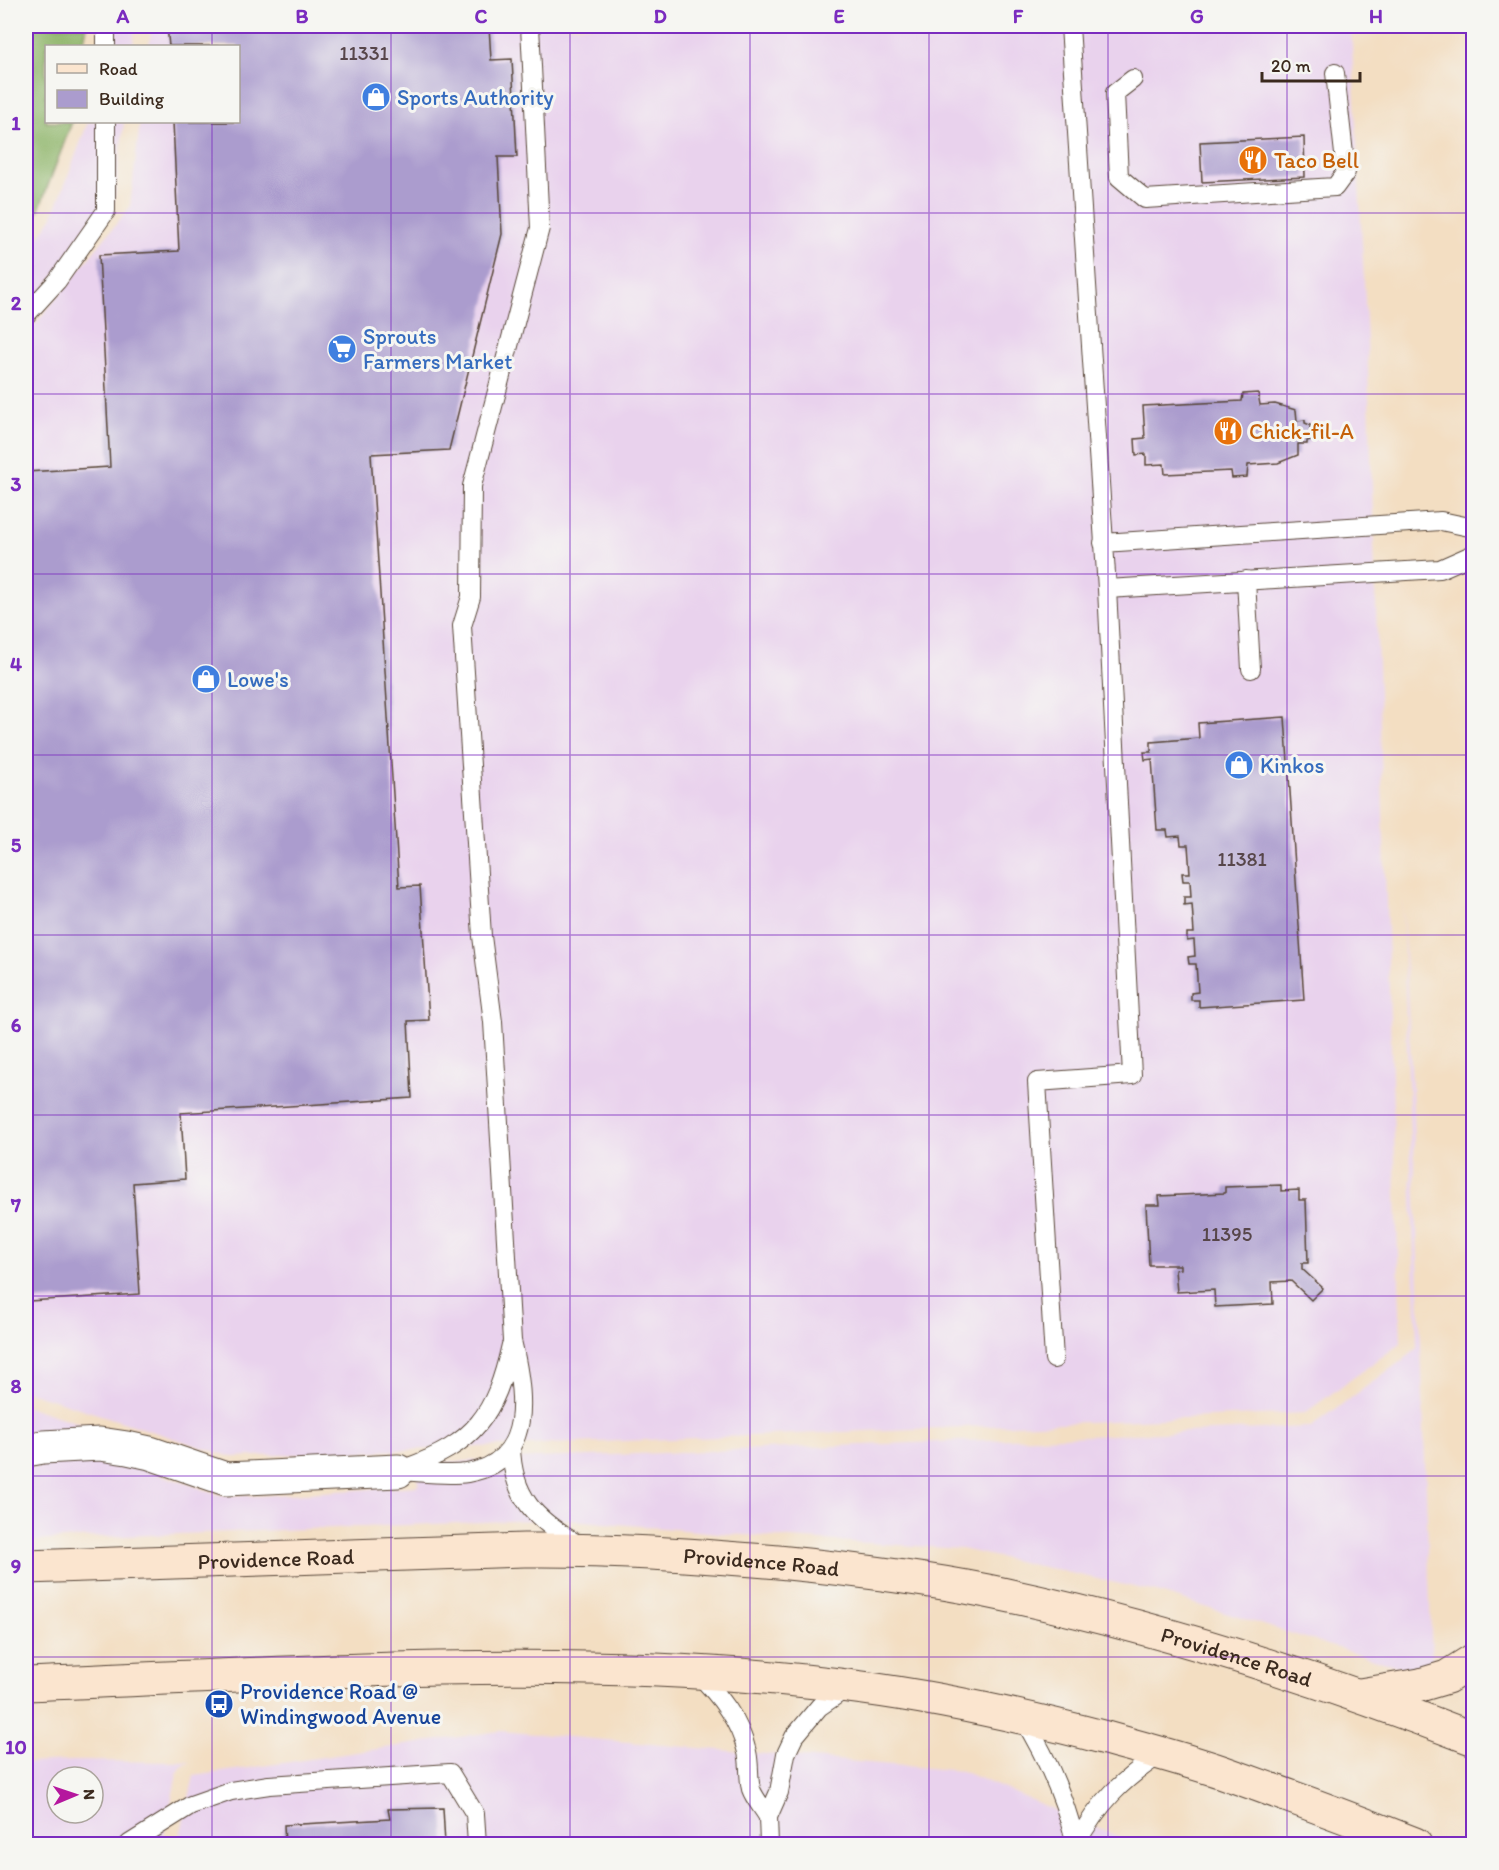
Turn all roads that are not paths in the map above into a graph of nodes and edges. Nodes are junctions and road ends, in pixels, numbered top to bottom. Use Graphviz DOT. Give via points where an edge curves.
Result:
graph roads {
  1 [pos="106,26"];
  2 [pos="530,26"];
  3 [pos="1070,26"];
  4 [pos="106,45"];
  5 [pos="1335,73"];
  6 [pos="1133,79"];
  7 [pos="106,123"];
  8 [pos="26,315"];
  9 [pos="1473,528"];
  10 [pos="1104,543"];
  11 [pos="1473,554"];
  12 [pos="1246,580"];
  13 [pos="1107,589"];
  14 [pos="1251,669"];
  15 [pos="512,1341"];
  16 [pos="1054,1359"];
  17 [pos="511,1446"];
  18 [pos="26,1450"];
  19 [pos="398,1471"];
  20 [pos="585,1549"];
  21 [pos="26,1568"];
  22 [pos="1473,1660"];
  23 [pos="698,1673"];
  24 [pos="26,1684"];
  25 [pos="848,1687"];
  26 [pos="1360,1695"];
  27 [pos="1022,1717"];
  28 [pos="1473,1739"];
  29 [pos="1162,1753"];
  30 [pos="768,1817"];
  31 [pos="136,1842"];
  32 [pos="1076,1844"];
  33 [pos="477,1845"];
  34 [pos="769,1845"];
  35 [pos="1415,1845"];
  1 -- 4 [label="lane"];
  2 -- 15 [label="lane" via="540,228 472,486 471,597 462,626 482,936 493,1022"];
  3 -- 10 [label="lane"];
  5 -- 6 [label="lane" via="1347,172 1335,187 1145,199 1119,177 1115,93"];
  7 -- 8 [label="lane" via="106,210 57,281"];
  9 -- 10 [label="lane" via="1441,521"];
  10 -- 13 [label="lane"];
  11 -- 12 [label="lane" via="1440,569"];
  12 -- 13 [label="lane"];
  12 -- 14 [label="lane"];
  13 -- 16 [label="lane" via="1132,1075 1037,1082"];
  15 -- 17 [label="lane" via="522,1406"];
  15 -- 19 [label="lane" via="504,1378 482,1421 451,1449"];
  17 -- 19 [label="lane" via="492,1464 467,1473"];
  17 -- 20 [label="lane" via="515,1481 526,1502 540,1519"];
  18 -- 19 [label="street" via="100,1444 150,1453 226,1479"];
  20 -- 21 [label="main road, Providence Road"];
  20 -- 26 [label="main road, Providence Road" via="820,1566 984,1590 1139,1626"];
  22 -- 26 [label="main road" via="1447,1677"];
  23 -- 24 [label="main road" via="588,1668 432,1670"];
  23 -- 25 [label="main road"];
  23 -- 30 [label="lane" via="717,1693 741,1733 748,1753 751,1790"];
  25 -- 27 [label="main road"];
  25 -- 30 [label="lane" via="819,1707 794,1737"];
  26 -- 28 [label="main road, Providence Road"];
  27 -- 29 [label="main road"];
  27 -- 32 [label="lane" via="1056,1782"];
  29 -- 32 [label="lane" via="1113,1791"];
  29 -- 35 [label="main road"];
  30 -- 34 [label="lane"];
  31 -- 33 [label="lane" via="191,1804 231,1791 450,1773 475,1814"];
}
